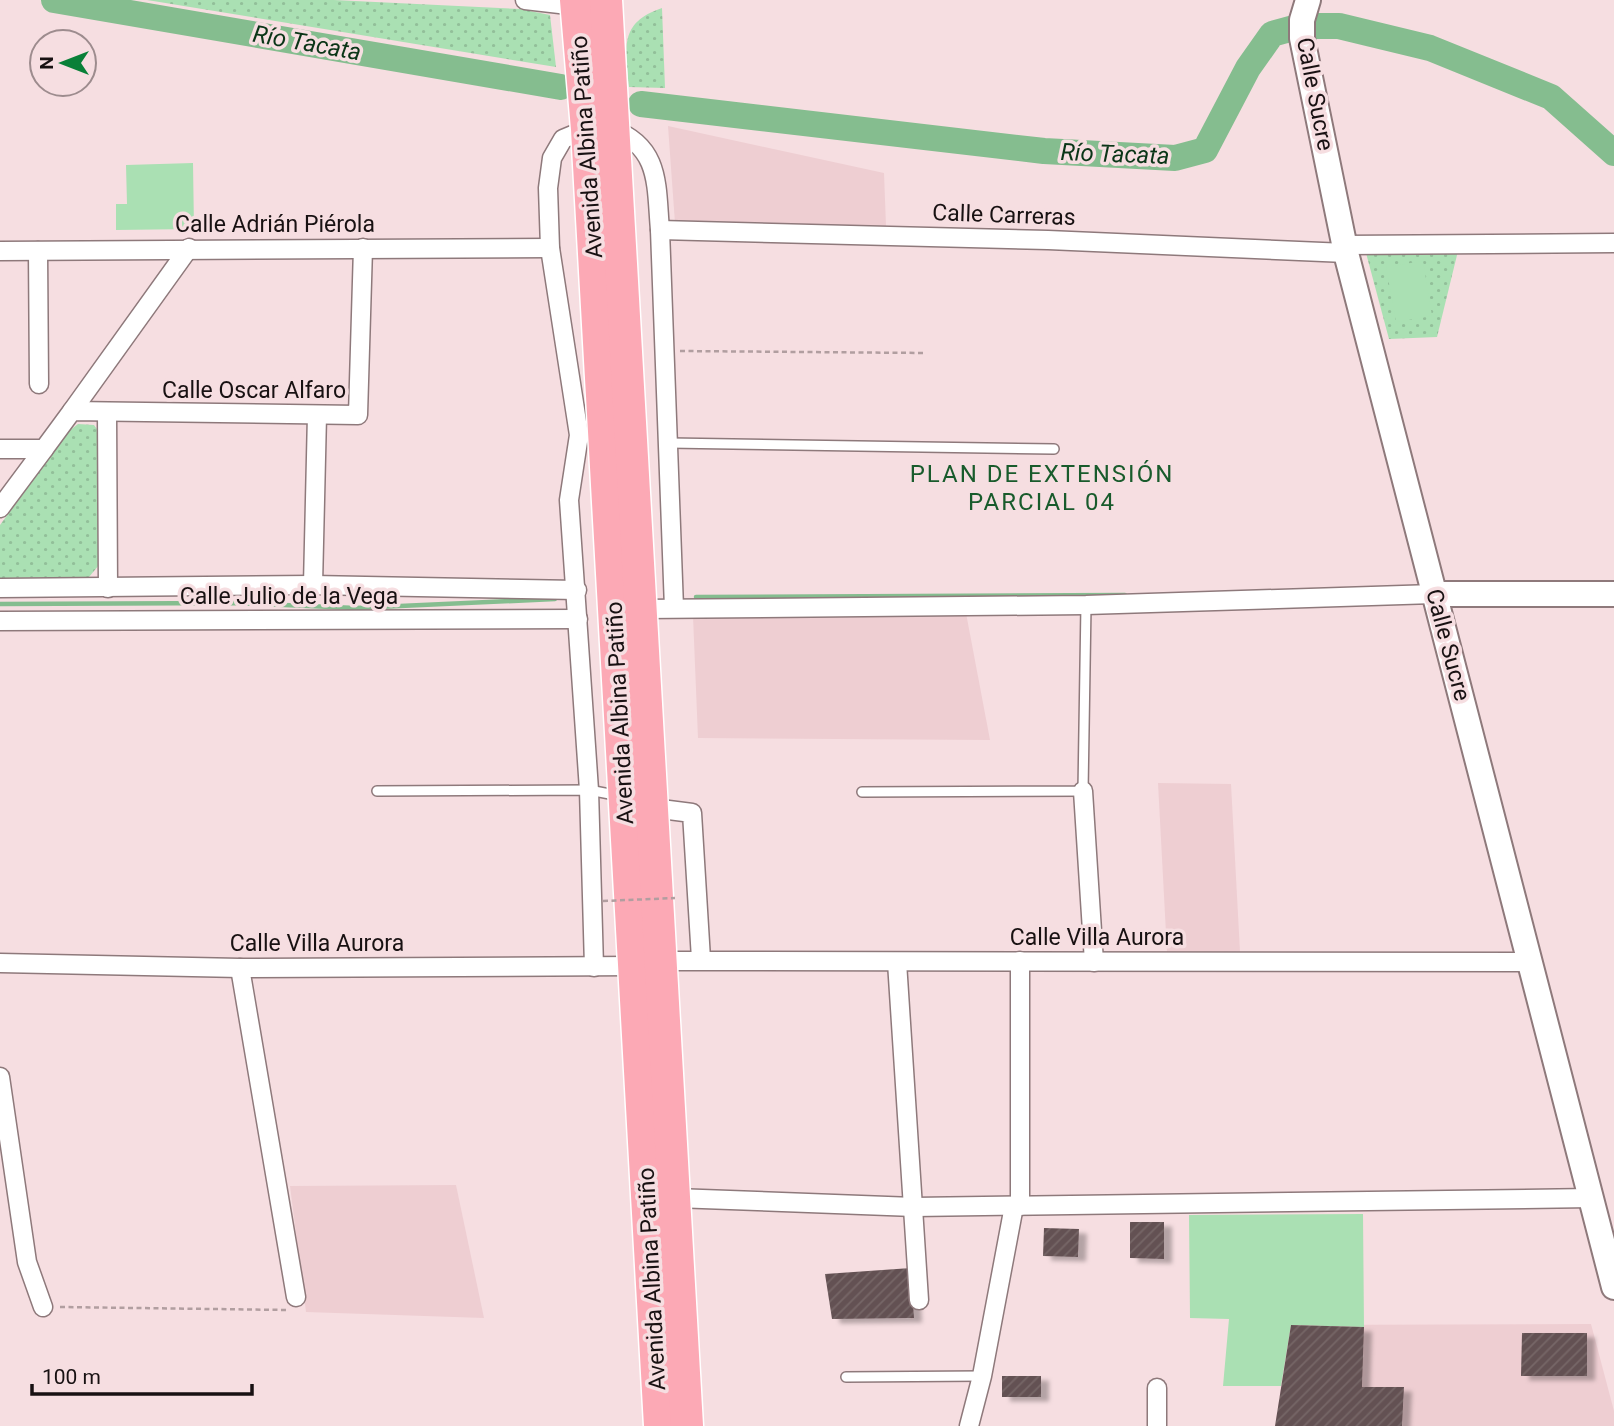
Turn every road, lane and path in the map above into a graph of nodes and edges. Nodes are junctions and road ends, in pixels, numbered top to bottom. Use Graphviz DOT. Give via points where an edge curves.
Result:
graph roads {
  1 [pos="525,0"];
  2 [pos="586,2"];
  3 [pos="1304,19"];
  4 [pos="600,129"];
  5 [pos="660,230"];
  6 [pos="1614,243"];
  7 [pos="189,248"];
  8 [pos="363,248"];
  9 [pos="550,248"];
  10 [pos="1345,249"];
  11 [pos="0,251"];
  12 [pos="38,251"];
  13 [pos="666,351"];
  14 [pos="925,353"];
  15 [pos="39,384"];
  16 [pos="72,411"];
  17 [pos="107,413"];
  18 [pos="317,415"];
  19 [pos="669,443"];
  20 [pos="0,449"];
  21 [pos="44,449"];
  22 [pos="1054,449"];
  23 [pos="0,508"];
  24 [pos="313,585"];
  25 [pos="0,588"];
  26 [pos="108,588"];
  27 [pos="577,590"];
  28 [pos="1434,594"];
  29 [pos="1614,594"];
  30 [pos="1086,605"];
  31 [pos="674,608"];
  32 [pos="642,609"];
  33 [pos="578,619"];
  34 [pos="0,621"];
  35 [pos="589,790"];
  36 [pos="377,791"];
  37 [pos="1083,791"];
  38 [pos="862,792"];
  39 [pos="639,802"];
  40 [pos="676,898"];
  41 [pos="603,901"];
  42 [pos="701,960"];
  43 [pos="1020,961"];
  44 [pos="897,962"];
  45 [pos="1094,962"];
  46 [pos="1532,962"];
  47 [pos="0,963"];
  48 [pos="648,964"];
  49 [pos="594,967"];
  50 [pos="240,968"];
  51 [pos="0,1077"];
  52 [pos="675,1198"];
  53 [pos="1592,1198"];
  54 [pos="1017,1206"];
  55 [pos="914,1207"];
  56 [pos="1614,1287"];
  57 [pos="296,1297"];
  58 [pos="919,1300"];
  59 [pos="43,1307"];
  60 [pos="982,1376"];
  61 [pos="846,1377"];
  62 [pos="1157,1388"];
  63 [pos="660,1426"];
  64 [pos="687,1426"];
  65 [pos="969,1426"];
  66 [pos="1157,1426"];
  1 -- 2 [label="street"];
  2 -- 4 [label="highway, Avenida Albina Patiño"];
  3 -- 10 [label="main road, Calle Sucre"];
  4 -- 5 [label="street" via="629,135 645,150 654,169"];
  4 -- 9 [label="street" via="563,139 552,158"];
  4 -- 32 [label="highway, Avenida Albina Patiño"];
  4 -- 39 [label="highway, Avenida Albina Patiño"];
  5 -- 10 [label="street, Calle Carreras"];
  5 -- 13 [label="street"];
  6 -- 10 [label="street, Calle Carreras"];
  7 -- 8 [label="street, Calle Adrián Piérola"];
  7 -- 12 [label="street, Calle Adrián Piérola"];
  7 -- 16 [label="street"];
  8 -- 9 [label="street, Calle Adrián Piérola"];
  8 -- 18 [label="street, Calle Oscar Alfaro" via="358,415"];
  9 -- 27 [label="street" via="579,435 569,500"];
  10 -- 28 [label="main road, Calle Sucre"];
  11 -- 12 [label="street, Calle Adrián Piérola"];
  12 -- 15 [label="street"];
  13 -- 14 [label="path"];
  13 -- 19 [label="street"];
  16 -- 17 [label="street, Calle Oscar Alfaro"];
  16 -- 21 [label="street"];
  17 -- 18 [label="street, Calle Oscar Alfaro"];
  17 -- 26 [label="street"];
  18 -- 24 [label="street"];
  19 -- 22 [label="lane"];
  19 -- 31 [label="street"];
  20 -- 21 [label="street"];
  21 -- 23 [label="street"];
  24 -- 26 [label="street, Calle Julio de la Vega"];
  24 -- 27 [label="street, Calle Julio de la Vega"];
  25 -- 26 [label="street, Calle Julio de la Vega"];
  27 -- 33 [label="street"];
  28 -- 29 [label="main road"];
  28 -- 30 [label="street"];
  28 -- 46 [label="main road, Calle Sucre"];
  30 -- 31 [label="street"];
  30 -- 37 [label="lane"];
  31 -- 32 [label="street"];
  32 -- 39 [label="highway, Avenida Albina Patiño"];
  33 -- 34 [label="street, Calle Julio de la Vega"];
  33 -- 35 [label="street"];
  35 -- 36 [label="lane"];
  35 -- 39 [label="lane"];
  35 -- 49 [label="street"];
  37 -- 38 [label="lane"];
  37 -- 45 [label="street"];
  39 -- 42 [label="street" via="692,813"];
  39 -- 48 [label="highway, Avenida Albina Patiño"];
  40 -- 41 [label="path, bridge"];
  42 -- 44 [label="street, Calle Villa Aurora"];
  42 -- 48 [label="street, Calle Villa Aurora"];
  43 -- 44 [label="street, Calle Villa Aurora"];
  43 -- 45 [label="street, Calle Villa Aurora"];
  43 -- 54 [label="street"];
  44 -- 55 [label="street"];
  45 -- 46 [label="street, Calle Villa Aurora"];
  46 -- 53 [label="main road, Calle Sucre"];
  47 -- 50 [label="street, Calle Villa Aurora"];
  48 -- 49 [label="street, Calle Villa Aurora"];
  48 -- 52 [label="highway, Avenida Albina Patiño"];
  48 -- 63 [label="highway, Avenida Albina Patiño"];
  49 -- 50 [label="street, Calle Villa Aurora"];
  50 -- 57 [label="street"];
  51 -- 59 [label="street" via="27,1262"];
  52 -- 55 [label="street"];
  52 -- 64 [label="highway, Avenida Albina Patiño"];
  53 -- 54 [label="street"];
  53 -- 56 [label="main road, Calle Sucre"];
  54 -- 55 [label="street"];
  54 -- 60 [label="street"];
  55 -- 58 [label="street"];
  57 -- 59 [label="path" via="296,1310"];
  60 -- 61 [label="lane"];
  60 -- 65 [label="street"];
  62 -- 66 [label="street"];
}
